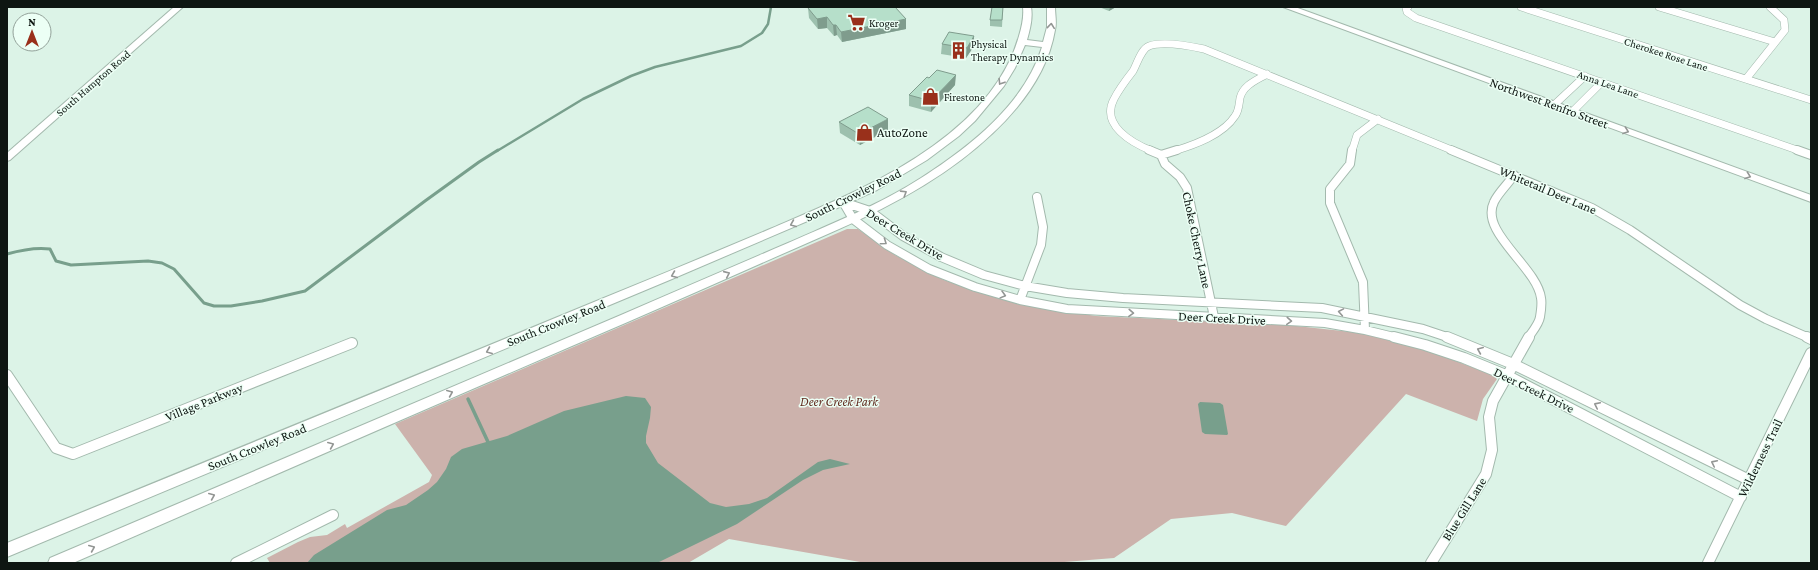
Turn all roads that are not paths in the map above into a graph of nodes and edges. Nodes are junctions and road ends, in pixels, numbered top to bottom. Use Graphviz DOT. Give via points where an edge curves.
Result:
graph roads {
  1 [pos="179,7"];
  2 [pos="1028,7"];
  3 [pos="1051,7"];
  4 [pos="1287,7"];
  5 [pos="1306,7"];
  6 [pos="1521,7"];
  7 [pos="1659,7"];
  8 [pos="1770,7"];
  9 [pos="1407,10"];
  10 [pos="1023,42"];
  11 [pos="1775,42"];
  12 [pos="1047,45"];
  13 [pos="1267,74"];
  14 [pos="1585,76"];
  15 [pos="1746,79"];
  16 [pos="1602,82"];
  17 [pos="1811,100"];
  18 [pos="1557,102"];
  19 [pos="1575,109"];
  20 [pos="1378,119"];
  21 [pos="1160,155"];
  22 [pos="1811,155"];
  23 [pos="7,158"];
  24 [pos="1514,175"];
  25 [pos="1811,190"];
  26 [pos="1037,197"];
  27 [pos="1811,199"];
  28 [pos="843,202"];
  29 [pos="870,212"];
  30 [pos="853,219"];
  31 [pos="1025,286"];
  32 [pos="1020,300"];
  33 [pos="1210,302"];
  34 [pos="1364,316"];
  35 [pos="1214,317"];
  36 [pos="1365,330"];
  37 [pos="1811,339"];
  38 [pos="352,343"];
  39 [pos="1811,353"];
  40 [pos="1513,364"];
  41 [pos="7,375"];
  42 [pos="1508,376"];
  43 [pos="1749,480"];
  44 [pos="1741,497"];
  45 [pos="333,515"];
  46 [pos="7,550"];
  47 [pos="56,563"];
  48 [pos="236,563"];
  49 [pos="1431,563"];
  50 [pos="1708,563"];
  1 -- 23 [label="street, South Hampton Road"];
  2 -- 10 [label="main road, South Crowley Road"];
  12 -- 3 [label="main road, South Crowley Road, one-way" via="1052,27"];
  4 -- 18 [label="main road, Northwest Renfro Street"];
  5 -- 18 [label="main road, Northwest Renfro Street"];
  6 -- 15 [label="street, Cherokee Rose Lane"];
  7 -- 11 [label="street"];
  8 -- 11 [label="street" via="1784,20 1785,30"];
  9 -- 14 [label="street, Anna Lea Lane" via="1416,18"];
  10 -- 12 [label="main road"];
  10 -- 28 [label="main road, South Crowley Road, one-way" via="1016,60 994,94 951,137 924,158 881,184"];
  11 -- 15 [label="street"];
  29 -- 12 [label="main road, South Crowley Road, one-way" via="901,196 941,170 998,122 1020,96 1039,66"];
  13 -- 20 [label="street, Whitetail Deer Lane"];
  13 -- 21 [label="street" via="1247,86 1241,93 1237,114 1219,130 1185,148"];
  13 -- 21 [label="street, Choke Cherry Lane" via="1191,45 1160,44 1143,50 1139,61 1113,100 1111,114 1118,131 1138,146"];
  14 -- 16 [label="street, Anna Lea Lane"];
  14 -- 18 [label="street"];
  15 -- 17 [label="street, Cherokee Rose Lane"];
  16 -- 19 [label="street"];
  16 -- 22 [label="street, Anna Lea Lane"];
  18 -- 19 [label="main road, Northwest Renfro Street"];
  19 -- 25 [label="main road, Northwest Renfro Street"];
  19 -- 27 [label="main road, Northwest Renfro Street, one-way"];
  20 -- 24 [label="street, Whitetail Deer Lane"];
  20 -- 34 [label="street" via="1357,136 1350,164 1330,189 1330,203 1363,282"];
  21 -- 33 [label="street, Choke Cherry Lane" via="1187,188"];
  24 -- 37 [label="street, Whitetail Deer Lane" via="1616,220 1739,304"];
  24 -- 40 [label="street, Blue Gill Lane" via="1493,203 1491,220 1527,269 1541,298 1540,318"];
  26 -- 31 [label="street" via="1043,227 1041,245"];
  28 -- 29 [label="street, Deer Creek Drive"];
  28 -- 30 [label="street, Deer Creek Drive"];
  28 -- 46 [label="main road, South Crowley Road, one-way" via="709,260"];
  29 -- 30 [label="main road, South Crowley Road"];
  29 -- 31 [label="street, Deer Creek Drive" via="903,236 941,257 984,275"];
  30 -- 32 [label="street, Deer Creek Drive, one-way" via="887,245 929,269 975,287"];
  47 -- 30 [label="main road, South Crowley Road, one-way"];
  31 -- 32 [label="street"];
  31 -- 33 [label="street, Deer Creek Drive" via="1068,293"];
  32 -- 35 [label="street, Deer Creek Drive, one-way" via="1067,309"];
  34 -- 33 [label="street, Deer Creek Drive, one-way" via="1322,308"];
  33 -- 35 [label="street, Choke Cherry Lane"];
  34 -- 36 [label="street"];
  40 -- 34 [label="street, Deer Creek Drive, one-way" via="1423,329"];
  35 -- 36 [label="street, Deer Creek Drive, one-way" via="1325,323"];
  36 -- 42 [label="street, Deer Creek Drive" via="1425,345"];
  38 -- 41 [label="street, Village Parkway" via="73,454 56,448"];
  39 -- 43 [label="street, Wilderness Trail"];
  40 -- 42 [label="street, Blue Gill Lane"];
  43 -- 40 [label="street, Deer Creek Drive, one-way"];
  42 -- 44 [label="street, Deer Creek Drive"];
  42 -- 49 [label="street, Blue Gill Lane" via="1494,401 1489,417 1492,450 1486,474"];
  43 -- 44 [label="street, Wilderness Trail"];
  44 -- 50 [label="street, Wilderness Trail"];
  45 -- 48 [label="street"];
}
